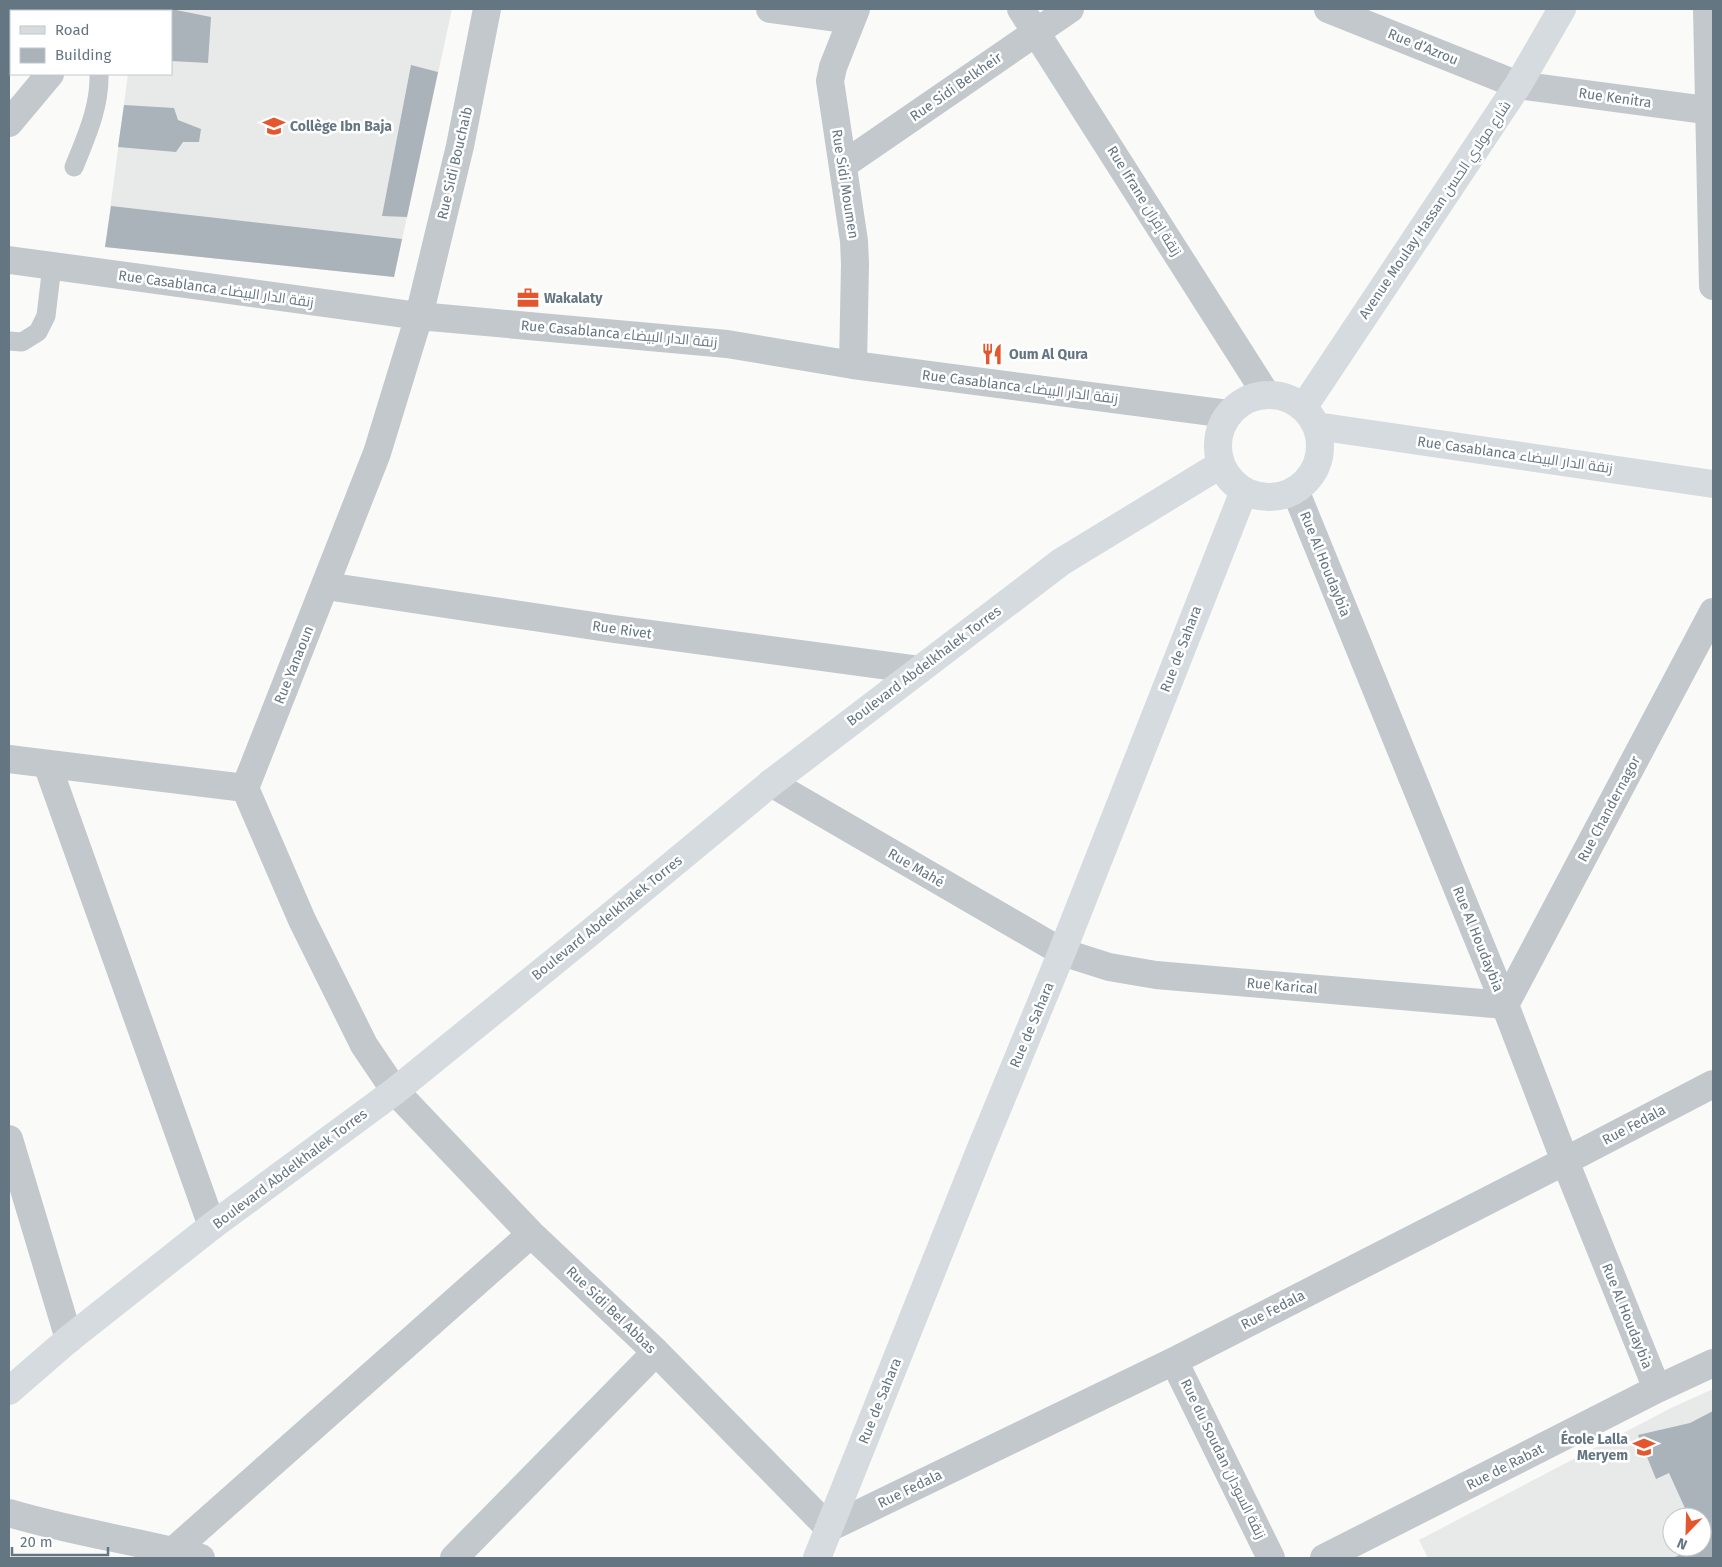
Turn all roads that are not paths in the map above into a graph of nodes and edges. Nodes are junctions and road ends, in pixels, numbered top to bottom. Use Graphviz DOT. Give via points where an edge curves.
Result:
graph roads {
  1 [pos="487,9"];
  2 [pos="770,9"];
  3 [pos="1021,9"];
  4 [pos="1070,9"];
  5 [pos="1328,9"];
  6 [pos="1562,9"];
  7 [pos="1707,9"];
  8 [pos="854,14"];
  9 [pos="1037,32"];
  10 [pos="49,75"];
  11 [pos="100,75"];
  12 [pos="1518,85"];
  13 [pos="1711,111"];
  14 [pos="9,123"];
  15 [pos="842,165"];
  16 [pos="74,167"];
  17 [pos="9,260"];
  18 [pos="52,266"];
  19 [pos="1713,286"];
  20 [pos="420,316"];
  21 [pos="9,341"];
  22 [pos="853,365"];
  23 [pos="1266,394"];
  24 [pos="1228,414"];
  25 [pos="1310,417"];
  26 [pos="1220,465"];
  27 [pos="1713,484"];
  28 [pos="1295,490"];
  29 [pos="1244,491"];
  30 [pos="326,586"];
  31 [pos="1713,612"];
  32 [pos="919,670"];
  33 [pos="9,759"];
  34 [pos="47,764"];
  35 [pos="771,783"];
  36 [pos="245,788"];
  37 [pos="1062,952"];
  38 [pos="1505,1005"];
  39 [pos="1713,1084"];
  40 [pos="395,1091"];
  41 [pos="9,1139"];
  42 [pos="1566,1162"];
  43 [pos="212,1226"];
  44 [pos="531,1234"];
  45 [pos="69,1339"];
  46 [pos="656,1352"];
  47 [pos="1174,1361"];
  48 [pos="1713,1363"];
  49 [pos="1657,1390"];
  50 [pos="9,1392"];
  51 [pos="9,1513"];
  52 [pos="829,1528"];
  53 [pos="173,1551"];
  54 [pos="202,1558"];
  55 [pos="454,1558"];
  56 [pos="817,1558"];
  57 [pos="1271,1558"];
  58 [pos="1324,1558"];
  1 -- 20 [label="street, Rue Sidi Bouchaib" via="460,146"];
  2 -- 8 [label="street"];
  3 -- 9 [label="street, Rue Ifrane زنقة إفران"];
  4 -- 9 [label="street, Rue Sidi Belkheir"];
  5 -- 12 [label="street, Rue d’Azrou"];
  6 -- 12 [label="main road, Avenue Moulay Hassan شارع مولاي الحسن"];
  7 -- 13 [label="street"];
  8 -- 15 [label="street, Rue Sidi Moumen" via="830,81"];
  9 -- 15 [label="street, Rue Sidi Belkheir"];
  9 -- 23 [label="street, Rue Ifrane زنقة إفران"];
  10 -- 14 [label="street"];
  11 -- 16 [label="lane" via="93,118"];
  12 -- 13 [label="street, Rue Kenitra"];
  12 -- 25 [label="main road, Avenue Moulay Hassan شارع مولاي الحسن"];
  13 -- 19 [label="street"];
  15 -- 22 [label="street, Rue Sidi Moumen" via="856,264"];
  17 -- 18 [label="street, Rue Casablanca زنقة الدار البيضاء"];
  18 -- 20 [label="street, Rue Casablanca زنقة الدار البيضاء"];
  18 -- 21 [label="lane" via="46,316 38,332 22,342"];
  20 -- 22 [label="street, Rue Casablanca زنقة الدار البيضاء" via="727,344"];
  20 -- 30 [label="street, Rue Yanaoun" via="377,452"];
  22 -- 24 [label="street, Rue Casablanca زنقة الدار البيضاء"];
  23 -- 24 [label="main road" via="1245,400"];
  23 -- 25 [label="main road" via="1292,400"];
  24 -- 26 [label="main road" via="1217,438"];
  25 -- 27 [label="main road, Rue Casablanca زنقة الدار البيضاء"];
  25 -- 28 [label="main road" via="1320,440 1319,455 1315,469"];
  26 -- 29 [label="main road" via="1230,480"];
  26 -- 32 [label="main road, Boulevard Abdelkhalek Torres" via="1061,562"];
  28 -- 29 [label="main road" via="1281,496 1262,497"];
  28 -- 38 [label="street, Rue Al Houdaybia"];
  29 -- 37 [label="main road, Rue de Sahara"];
  30 -- 32 [label="street, Rue Rivet"];
  30 -- 36 [label="street, Rue Yanaoun"];
  31 -- 38 [label="street, Rue Chandernagor"];
  32 -- 35 [label="main road, Boulevard Abdelkhalek Torres"];
  33 -- 34 [label="street"];
  34 -- 36 [label="street"];
  34 -- 43 [label="street"];
  35 -- 37 [label="street, Rue Mahé"];
  35 -- 40 [label="main road, Boulevard Abdelkhalek Torres"];
  36 -- 40 [label="street, Rue Sidi Bel Abbas" via="302,920 364,1045"];
  37 -- 38 [label="street, Rue Karical" via="1108,968 1156,975"];
  37 -- 52 [label="main road, Rue de Sahara"];
  38 -- 42 [label="street, Rue Al Houdaybia"];
  39 -- 42 [label="street, Rue Fedala"];
  40 -- 43 [label="main road, Boulevard Abdelkhalek Torres"];
  40 -- 44 [label="street, Rue Sidi Bel Abbas"];
  41 -- 45 [label="street"];
  42 -- 47 [label="street, Rue Fedala"];
  42 -- 49 [label="street, Rue Al Houdaybia"];
  43 -- 45 [label="main road, Boulevard Abdelkhalek Torres"];
  44 -- 46 [label="street, Rue Sidi Bel Abbas"];
  44 -- 53 [label="street"];
  45 -- 50 [label="main road, Boulevard Abdelkhalek Torres"];
  46 -- 52 [label="street, Rue Sidi Bel Abbas"];
  46 -- 55 [label="street"];
  47 -- 52 [label="street, Rue Fedala"];
  47 -- 57 [label="street, Rue du Soudan زنقة السودان"];
  48 -- 49 [label="street, Rue de Rabat"];
  49 -- 58 [label="street, Rue de Rabat"];
  51 -- 53 [label="street" via="51,1526"];
  52 -- 56 [label="main road, Rue de Sahara"];
  53 -- 54 [label="street"];
}
